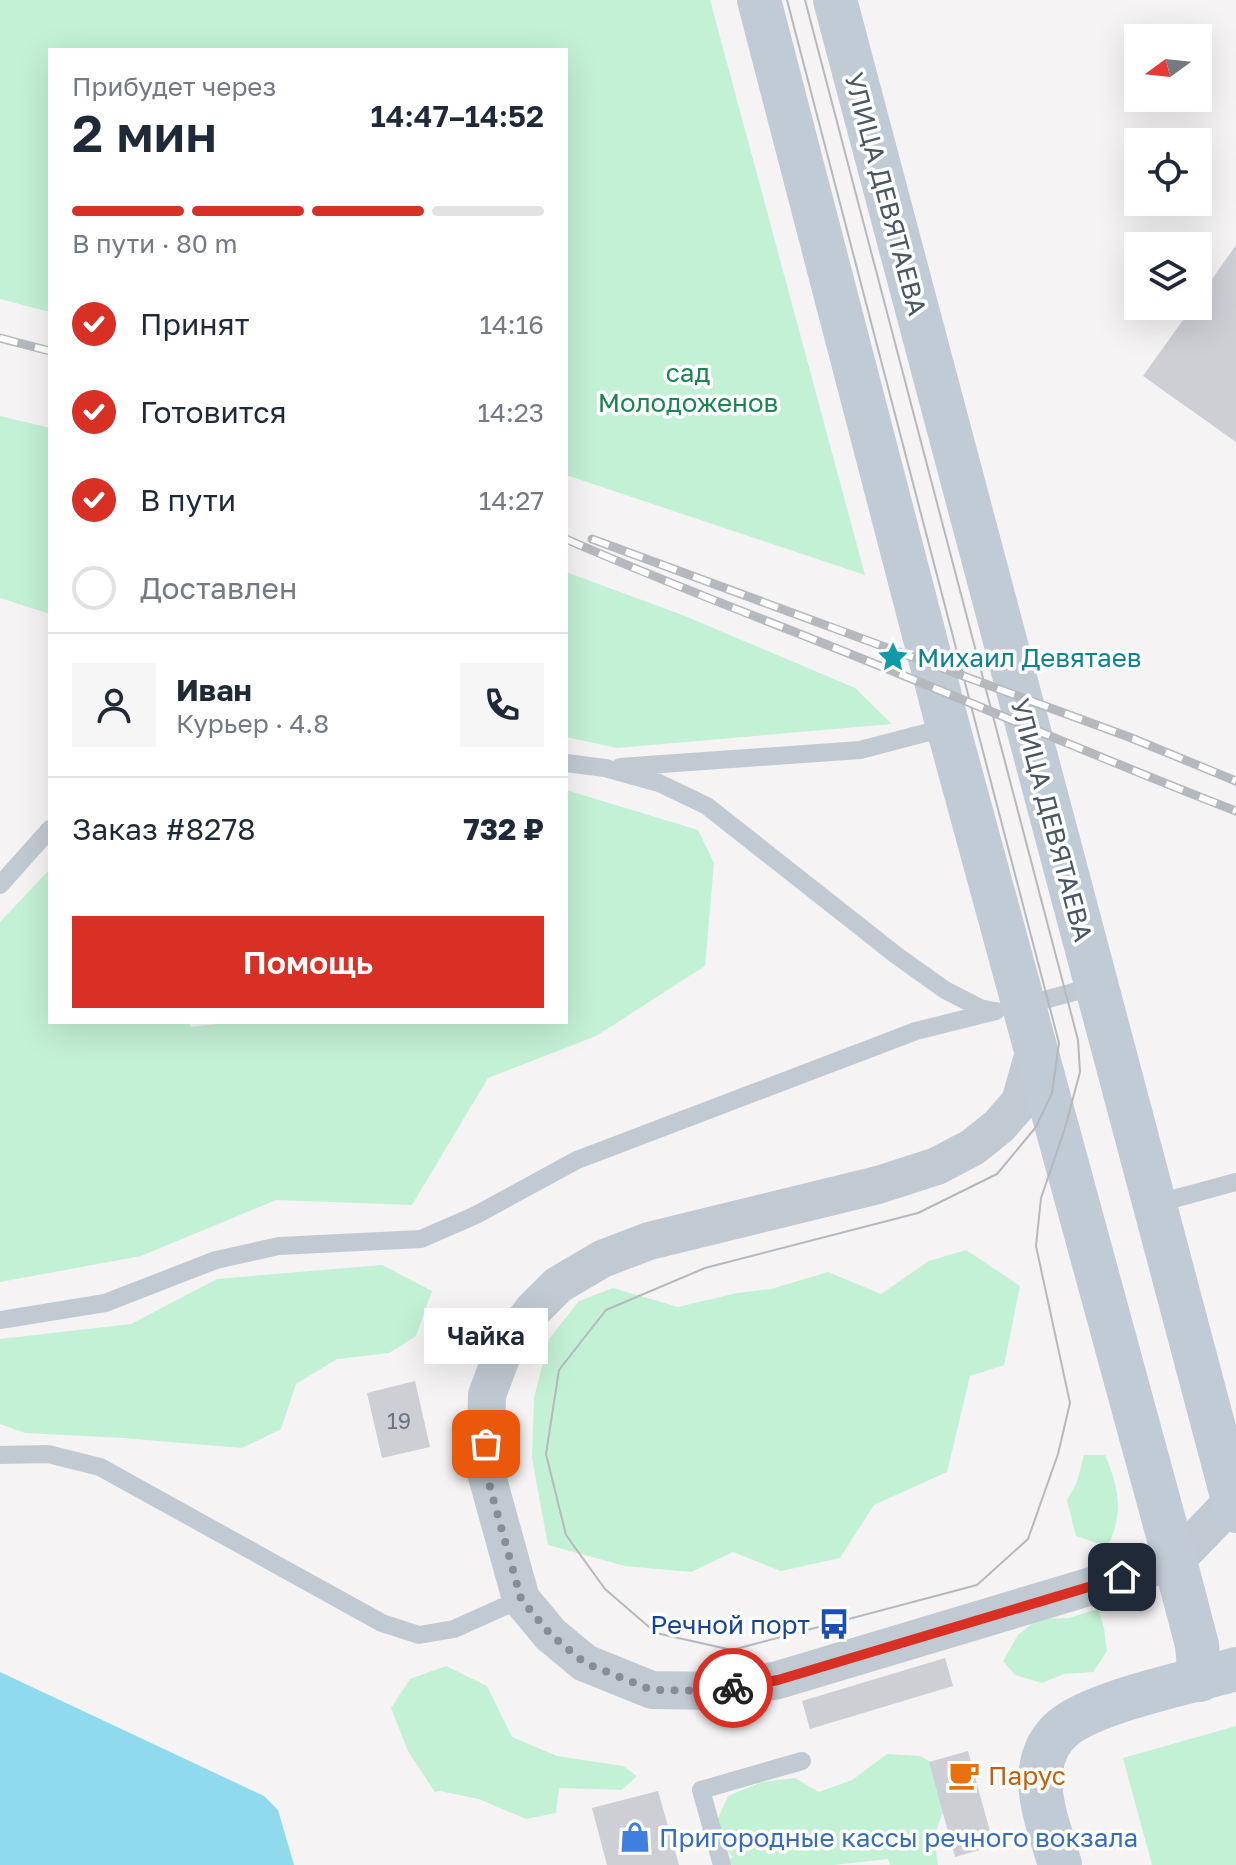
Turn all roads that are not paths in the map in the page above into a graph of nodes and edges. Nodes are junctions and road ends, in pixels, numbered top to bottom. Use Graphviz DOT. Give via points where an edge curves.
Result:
graph roads {
  1 [pos="759,0"];
  2 [pos="835,0"];
  3 [pos="948,727"];
  4 [pos="568,763"];
  5 [pos="605,768"];
  6 [pos="48,831"];
  7 [pos="0,885"];
  8 [pos="1096,986"];
  9 [pos="1010,1008"];
  10 [pos="1035,1049"];
  11 [pos="1236,1182"];
  12 [pos="1155,1204"];
  13 [pos="0,1320"];
  14 [pos="0,1455"];
  15 [pos="1235,1506"];
  16 [pos="1175,1561"];
  17 [pos="521,1599"];
  18 [pos="1218,1674"];
  19 [pos="802,1761"];
  20 [pos="722,1865"];
  21 [pos="1060,1865"];
  1 -- 3 [label="street"];
  2 -- 8 [label="street, УЛИЦА ДЕВЯТАЕВА"];
  3 -- 5 [label="lane" via="860,750"];
  3 -- 9 [label="street"];
  4 -- 5 [label="lane"];
  5 -- 9 [label="lane" via="659,783 707,806 921,973 968,1002"];
  6 -- 7 [label="lane"];
  8 -- 9 [label="lane"];
  8 -- 12 [label="street, УЛИЦА ДЕВЯТАЕВА"];
  9 -- 10 [label="street"];
  9 -- 13 [label="lane" via="916,1031 577,1160 421,1239 279,1246 216,1260 105,1303"];
  10 -- 16 [label="street"];
  10 -- 17 [label="street" via="1020,1102 973,1147 937,1166 649,1241 602,1259 558,1285 533,1310 505,1347 487,1395 485,1469"];
  11 -- 12 [label="lane"];
  12 -- 15 [label="street, УЛИЦА ДЕВЯТАЕВА"];
  14 -- 17 [label="lane" via="48,1454 100,1467 382,1623 419,1635 454,1629"];
  15 -- 16 [label="street"];
  16 -- 17 [label="street" via="778,1680 720,1691 652,1690 585,1663 551,1635"];
  16 -- 18 [label="street" via="1197,1645"];
  18 -- 21 [label="street" via="1099,1708 1065,1727 1048,1745 1041,1797"];
  19 -- 20 [label="lane" via="701,1790"];
}
